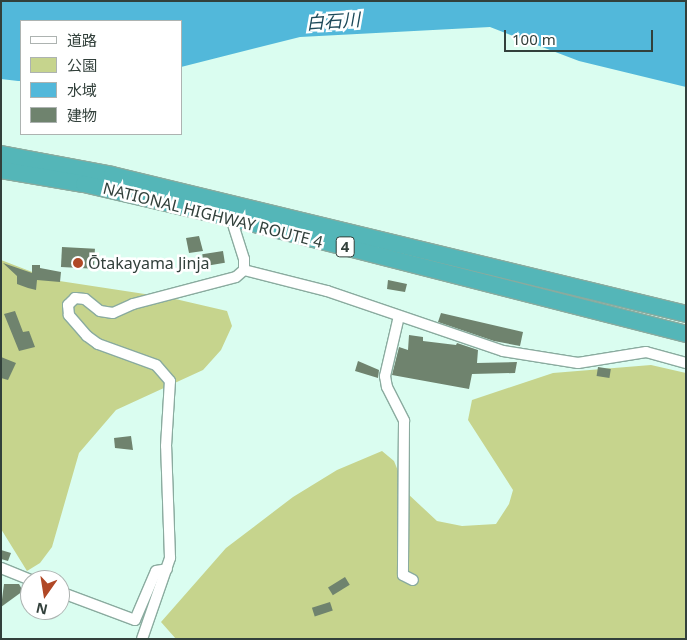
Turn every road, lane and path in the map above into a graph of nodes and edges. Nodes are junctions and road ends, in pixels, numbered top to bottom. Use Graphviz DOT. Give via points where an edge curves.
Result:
graph roads {
  1 [pos="1,154"];
  2 [pos="1,170"];
  3 [pos="230,218"];
  4 [pos="244,270"];
  5 [pos="686,314"];
  6 [pos="399,316"];
  7 [pos="686,334"];
  8 [pos="686,363"];
  9 [pos="1,568"];
  10 [pos="167,569"];
  11 [pos="20,576"];
  12 [pos="413,580"];
  13 [pos="70,596"];
  14 [pos="142,639"];
  1 -- 5 [label="highway, NATIONAL HIGHWAY ROUTE 4 / 4" via="112,175"];
  2 -- 3 [label="highway, NATIONAL HIGHWAY ROUTE 4 / 4" via="84,184"];
  3 -- 4 [label="street" via="244,259"];
  3 -- 7 [label="highway, NATIONAL HIGHWAY ROUTE 4 / 4"];
  4 -- 6 [label="street" via="327,291"];
  4 -- 10 [label="street" via="236,278 133,304 113,313 100,311 85,299 75,298 68,305 69,315 86,336 98,344 156,366 170,381 166,446 170,558"];
  6 -- 8 [label="street" via="503,351 578,363 646,352"];
  6 -- 12 [label="street" via="385,376 404,421 403,575"];
  9 -- 11 [label="street"];
  10 -- 13 [label="street" via="156,572 135,620"];
  10 -- 14 [label="street"];
}
